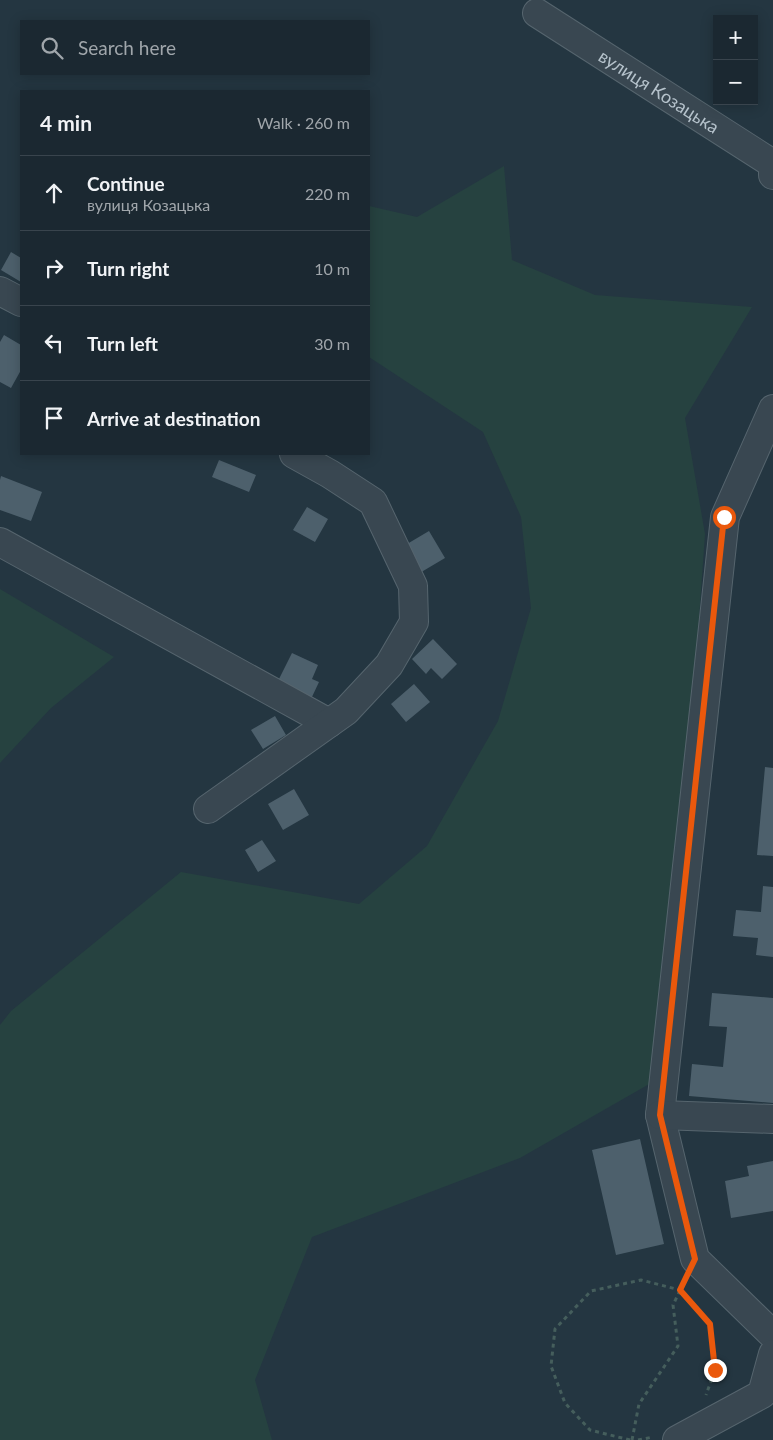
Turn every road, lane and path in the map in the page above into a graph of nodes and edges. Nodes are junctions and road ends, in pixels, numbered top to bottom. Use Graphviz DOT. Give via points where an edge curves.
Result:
graph roads {
  1 [pos="537,13"];
  2 [pos="773,175"];
  3 [pos="0,290"];
  4 [pos="20,301"];
  5 [pos="773,409"];
  6 [pos="296,455"];
  7 [pos="0,542"];
  8 [pos="329,723"];
  9 [pos="208,809"];
  10 [pos="660,1115"];
  11 [pos="773,1119"];
  12 [pos="695,1259"];
  13 [pos="680,1290"];
  14 [pos="773,1335"];
  15 [pos="773,1354"];
  16 [pos="706,1397"];
  17 [pos="666,1438"];
  18 [pos="631,1440"];
  19 [pos="638,1440"];
  1 -- 2 [label="street, вулиця Козацька" via="773,164"];
  3 -- 4 [label="street"];
  5 -- 10 [label="street" via="724,517"];
  6 -- 8 [label="street" via="373,502 413,586 414,622 389,665"];
  7 -- 8 [label="street"];
  8 -- 9 [label="street"];
  10 -- 11 [label="street"];
  10 -- 12 [label="street"];
  12 -- 13 [label="path"];
  12 -- 14 [label="street"];
  13 -- 16 [label="path" via="710,1324 715,1370"];
  13 -- 18 [label="path" via="673,1305 678,1346 639,1404"];
  13 -- 18 [label="path" via="641,1280 591,1291 555,1330 551,1366 565,1403 590,1430"];
  15 -- 17 [label="street" via="762,1394"];
  17 -- 19 [label="path"];
}
